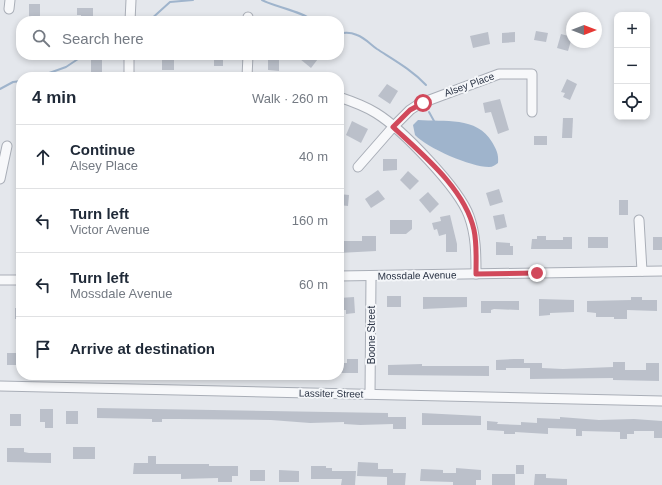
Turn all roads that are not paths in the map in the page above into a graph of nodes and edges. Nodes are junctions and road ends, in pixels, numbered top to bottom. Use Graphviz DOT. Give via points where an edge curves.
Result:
graph roads {
  1 [pos="131,0"];
  2 [pos="130,16"];
  3 [pos="129,60"];
  4 [pos="248,60"];
  5 [pos="129,72"];
  6 [pos="247,72"];
  7 [pos="344,99"];
  8 [pos="532,112"];
  9 [pos="393,127"];
  10 [pos="7,146"];
  11 [pos="358,168"];
  12 [pos="0,179"];
  13 [pos="639,220"];
  14 [pos="642,271"];
  15 [pos="662,271"];
  16 [pos="476,274"];
  17 [pos="344,276"];
  18 [pos="371,276"];
  19 [pos="0,280"];
  20 [pos="16,280"];
  21 [pos="0,386"];
  22 [pos="370,394"];
  23 [pos="662,401"];
  1 -- 2 [label="street"];
  3 -- 5 [label="street"];
  4 -- 6 [label="street"];
  7 -- 9 [label="street" via="374,112"];
  8 -- 9 [label="street, Alsey Place" via="537,72 499,74 444,93 410,110"];
  9 -- 11 [label="street, Alsey Place"];
  9 -- 16 [label="street" via="452,186 464,204 473,230"];
  10 -- 12 [label="street"];
  13 -- 14 [label="street"];
  14 -- 15 [label="street, Mossdale Avenue"];
  14 -- 16 [label="street, Mossdale Avenue"];
  16 -- 18 [label="street, Mossdale Avenue"];
  17 -- 18 [label="street, Mossdale Avenue"];
  18 -- 22 [label="street, Boone Street"];
  19 -- 20 [label="street"];
  21 -- 22 [label="street, Lassiter Street"];
  22 -- 23 [label="street, Lassiter Street"];
}
